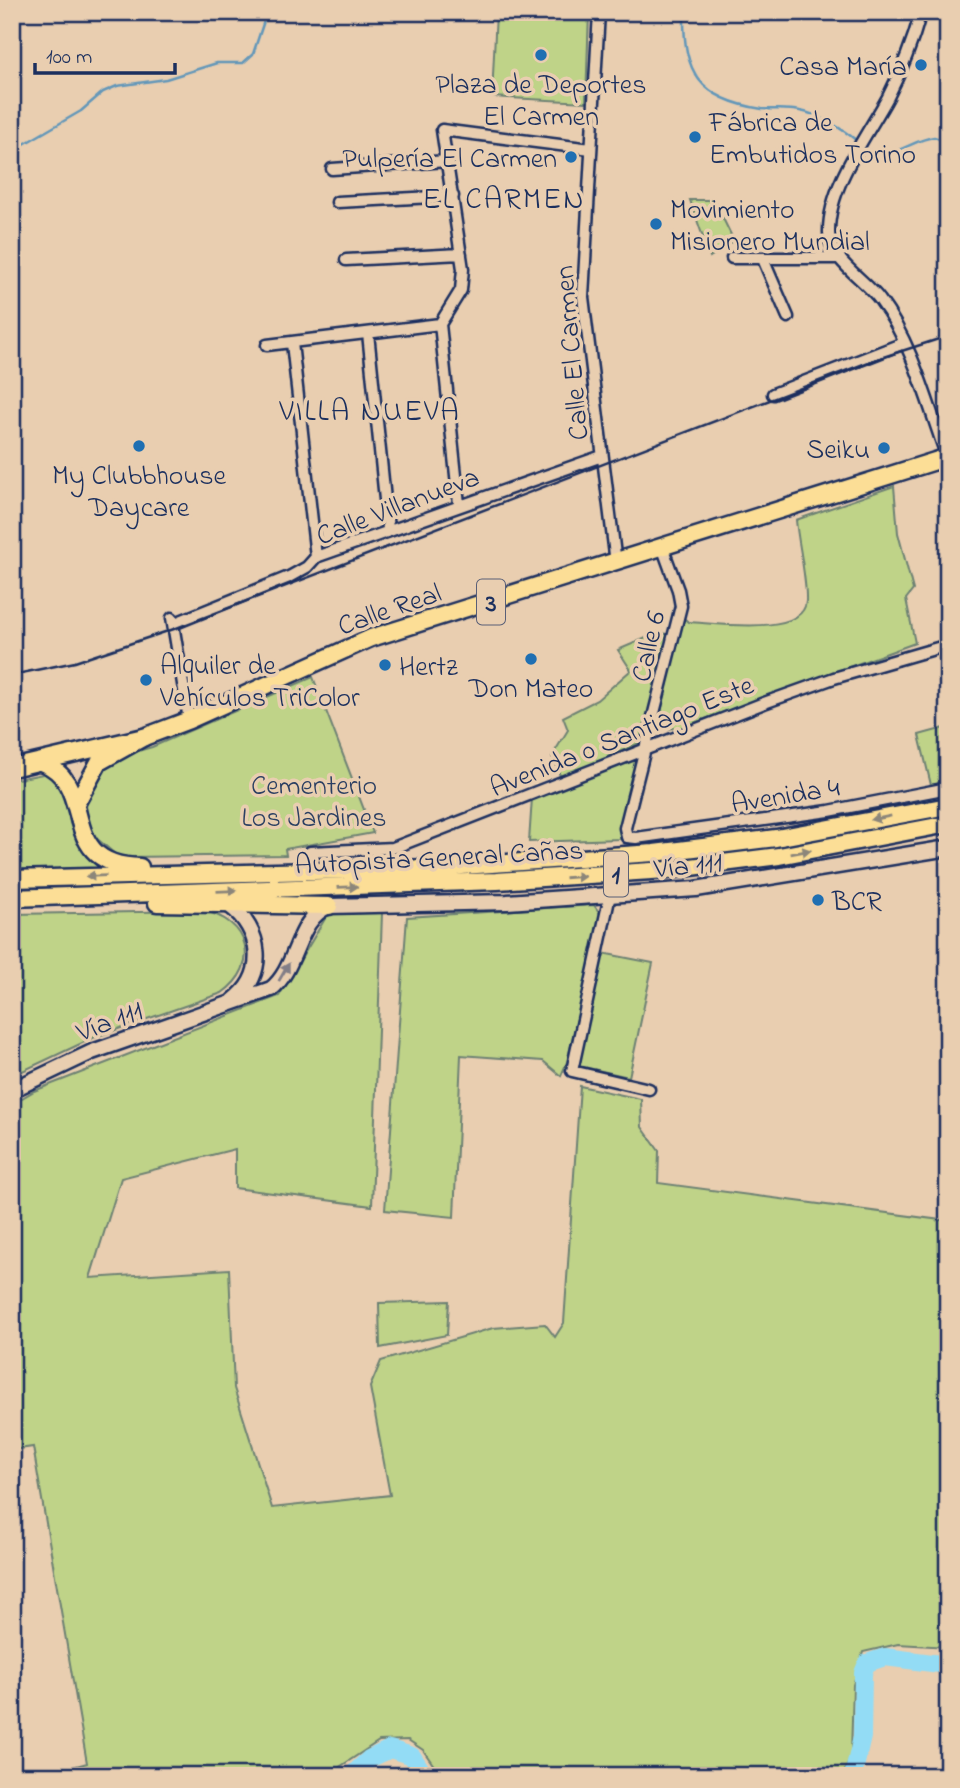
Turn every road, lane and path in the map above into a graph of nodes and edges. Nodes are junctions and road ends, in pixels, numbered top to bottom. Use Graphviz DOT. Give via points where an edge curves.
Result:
graph roads {
  1 [pos="599,12"];
  2 [pos="921,12"];
  3 [pos="590,149"];
  4 [pos="447,161"];
  5 [pos="332,169"];
  6 [pos="453,196"];
  7 [pos="337,202"];
  8 [pos="461,254"];
  9 [pos="732,258"];
  10 [pos="840,258"];
  11 [pos="346,260"];
  12 [pos="763,260"];
  13 [pos="788,317"];
  14 [pos="440,324"];
  15 [pos="368,333"];
  16 [pos="292,343"];
  17 [pos="904,343"];
  18 [pos="267,345"];
  19 [pos="773,394"];
  20 [pos="603,456"];
  21 [pos="947,457"];
  22 [pos="459,504"];
  23 [pos="388,529"];
  24 [pos="663,549"];
  25 [pos="316,557"];
  26 [pos="616,563"];
  27 [pos="948,645"];
  28 [pos="189,720"];
  29 [pos="144,737"];
  30 [pos="646,748"];
  31 [pos="41,761"];
  32 [pos="12,768"];
  33 [pos="948,788"];
  34 [pos="948,806"];
  35 [pos="75,807"];
  36 [pos="948,824"];
  37 [pos="627,837"];
  38 [pos="948,848"];
  39 [pos="310,852"];
  40 [pos="311,869"];
  41 [pos="12,879"];
  42 [pos="610,895"];
  43 [pos="14,898"];
  44 [pos="229,905"];
  45 [pos="329,906"];
  46 [pos="227,1005"];
  47 [pos="649,1089"];
  48 [pos="12,1090"];
  1 -- 3 [label="street, Calle El Carmen"];
  2 -- 10 [label="street" via="897,79 859,142 832,214 830,242"];
  3 -- 4 [label="street" via="442,130"];
  3 -- 20 [label="street, Calle El Carmen" via="583,297"];
  4 -- 5 [label="street"];
  4 -- 6 [label="street"];
  6 -- 7 [label="street"];
  6 -- 8 [label="street"];
  8 -- 11 [label="street"];
  8 -- 14 [label="street" via="461,290"];
  9 -- 12 [label="street"];
  10 -- 12 [label="street"];
  10 -- 17 [label="street" via="880,299"];
  12 -- 13 [label="street"];
  14 -- 15 [label="street"];
  14 -- 22 [label="street"];
  15 -- 16 [label="street"];
  15 -- 23 [label="street"];
  16 -- 18 [label="street"];
  16 -- 25 [label="street"];
  17 -- 19 [label="street"];
  17 -- 21 [label="street"];
  20 -- 22 [label="street, Calle Villanueva"];
  20 -- 26 [label="street, Calle El Carmen"];
  21 -- 24 [label="main road, Calle Real / 3"];
  22 -- 23 [label="street, Calle Villanueva"];
  23 -- 25 [label="street, Calle Villanueva"];
  24 -- 26 [label="main road, Calle Real / 3"];
  24 -- 30 [label="street, Calle 6" via="681,606"];
  25 -- 28 [label="street, Calle Villanueva" via="289,577 172,620"];
  26 -- 28 [label="main road, Calle Real / 3" via="371,638"];
  27 -- 30 [label="street, Avenida 0 Santiago Este" via="834,678"];
  28 -- 29 [label="main road, Calle Real / 3"];
  29 -- 31 [label="main road, Calle Real / 3"];
  29 -- 35 [label="main road" via="99,762"];
  30 -- 37 [label="street, Calle 6" via="625,828"];
  30 -- 39 [label="street, Avenida 0 Santiago Este" via="393,848"];
  31 -- 32 [label="main road, Calle Real / 3"];
  31 -- 35 [label="main road" via="70,783"];
  33 -- 37 [label="street, Avenida 4" via="829,811"];
  34 -- 40 [label="main road, Autopista General Cañas / 1, one-way" via="776,838 654,853 432,868"];
  35 -- 40 [label="main road" via="87,841 115,863"];
  43 -- 36 [label="main road, Autopista General Cañas / 1, one-way" via="497,881 667,870 779,856"];
  38 -- 42 [label="main road, Vía 111" via="723,886"];
  40 -- 41 [label="main road, Autopista General Cañas / 1, one-way"];
  42 -- 45 [label="main road, Vía 111"];
  42 -- 47 [label="street" via="572,1071"];
  43 -- 44 [label="main road"];
  44 -- 45 [label="main road"];
  44 -- 46 [label="main road, Vía 111" via="251,929 257,961 251,982"];
  46 -- 45 [label="main road, Vía 111, one-way" via="276,985 312,918"];
  46 -- 48 [label="main road, Vía 111" via="92,1052"];
}
